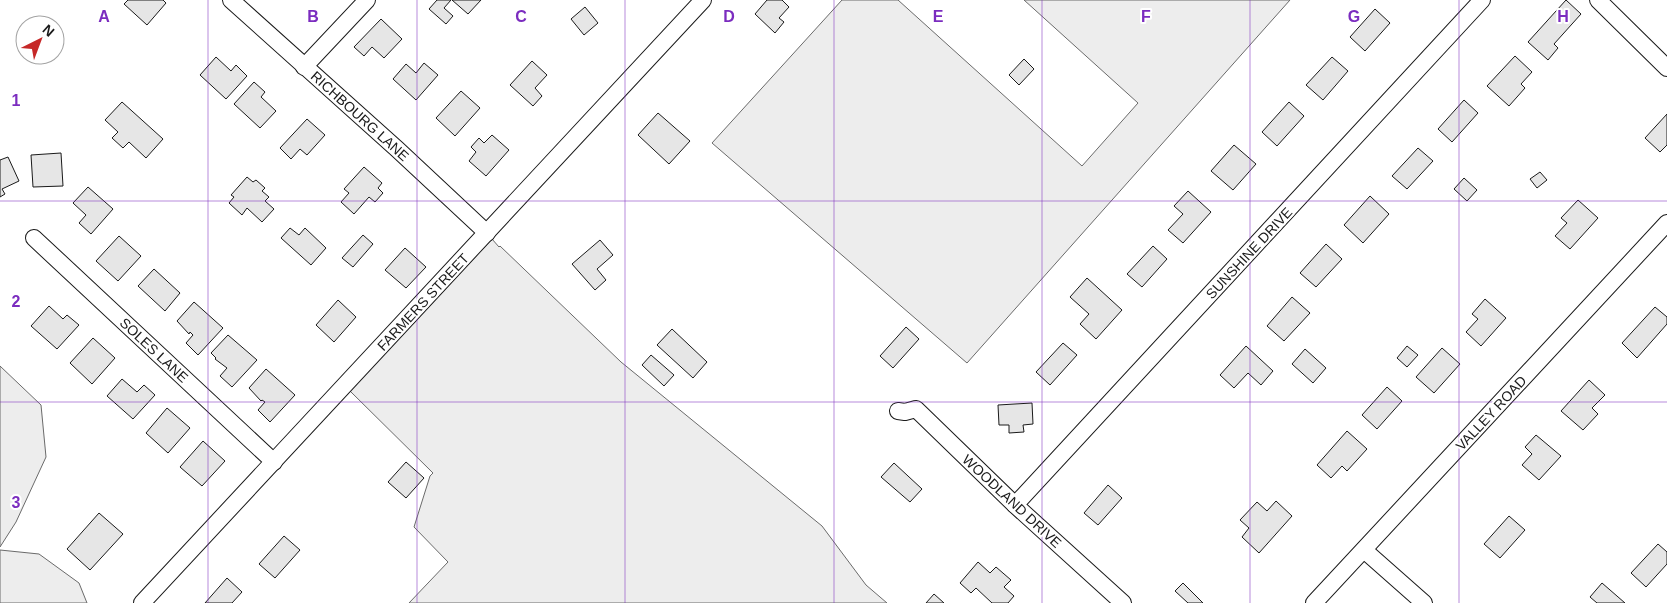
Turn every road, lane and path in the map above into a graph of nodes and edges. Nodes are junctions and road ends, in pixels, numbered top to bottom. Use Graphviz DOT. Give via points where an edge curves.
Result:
graph roads {
  1 [pos="231,0"];
  2 [pos="367,0"];
  3 [pos="703,0"];
  4 [pos="1482,0"];
  5 [pos="1598,0"];
  6 [pos="304,67"];
  7 [pos="1667,68"];
  8 [pos="1667,223"];
  9 [pos="487,233"];
  10 [pos="34,238"];
  11 [pos="898,411"];
  12 [pos="274,462"];
  13 [pos="1015,505"];
  14 [pos="1364,550"];
  15 [pos="142,603"];
  16 [pos="1122,603"];
  17 [pos="1314,603"];
  18 [pos="1424,603"];
  1 -- 6 [label="street, RICHBOURG LANE"];
  2 -- 6 [label="street"];
  3 -- 9 [label="street, FARMERS STREET"];
  4 -- 13 [label="street, SUNSHINE DRIVE"];
  5 -- 7 [label="street"];
  6 -- 9 [label="street, RICHBOURG LANE"];
  8 -- 14 [label="street, VALLEY ROAD"];
  9 -- 12 [label="street, FARMERS STREET"];
  10 -- 12 [label="street, SOLES LANE"];
  11 -- 13 [label="street, WOODLAND DRIVE" via="916,409"];
  12 -- 15 [label="street, FARMERS STREET"];
  13 -- 16 [label="street, WOODLAND DRIVE"];
  14 -- 17 [label="street, VALLEY ROAD"];
  14 -- 18 [label="street"];
}
